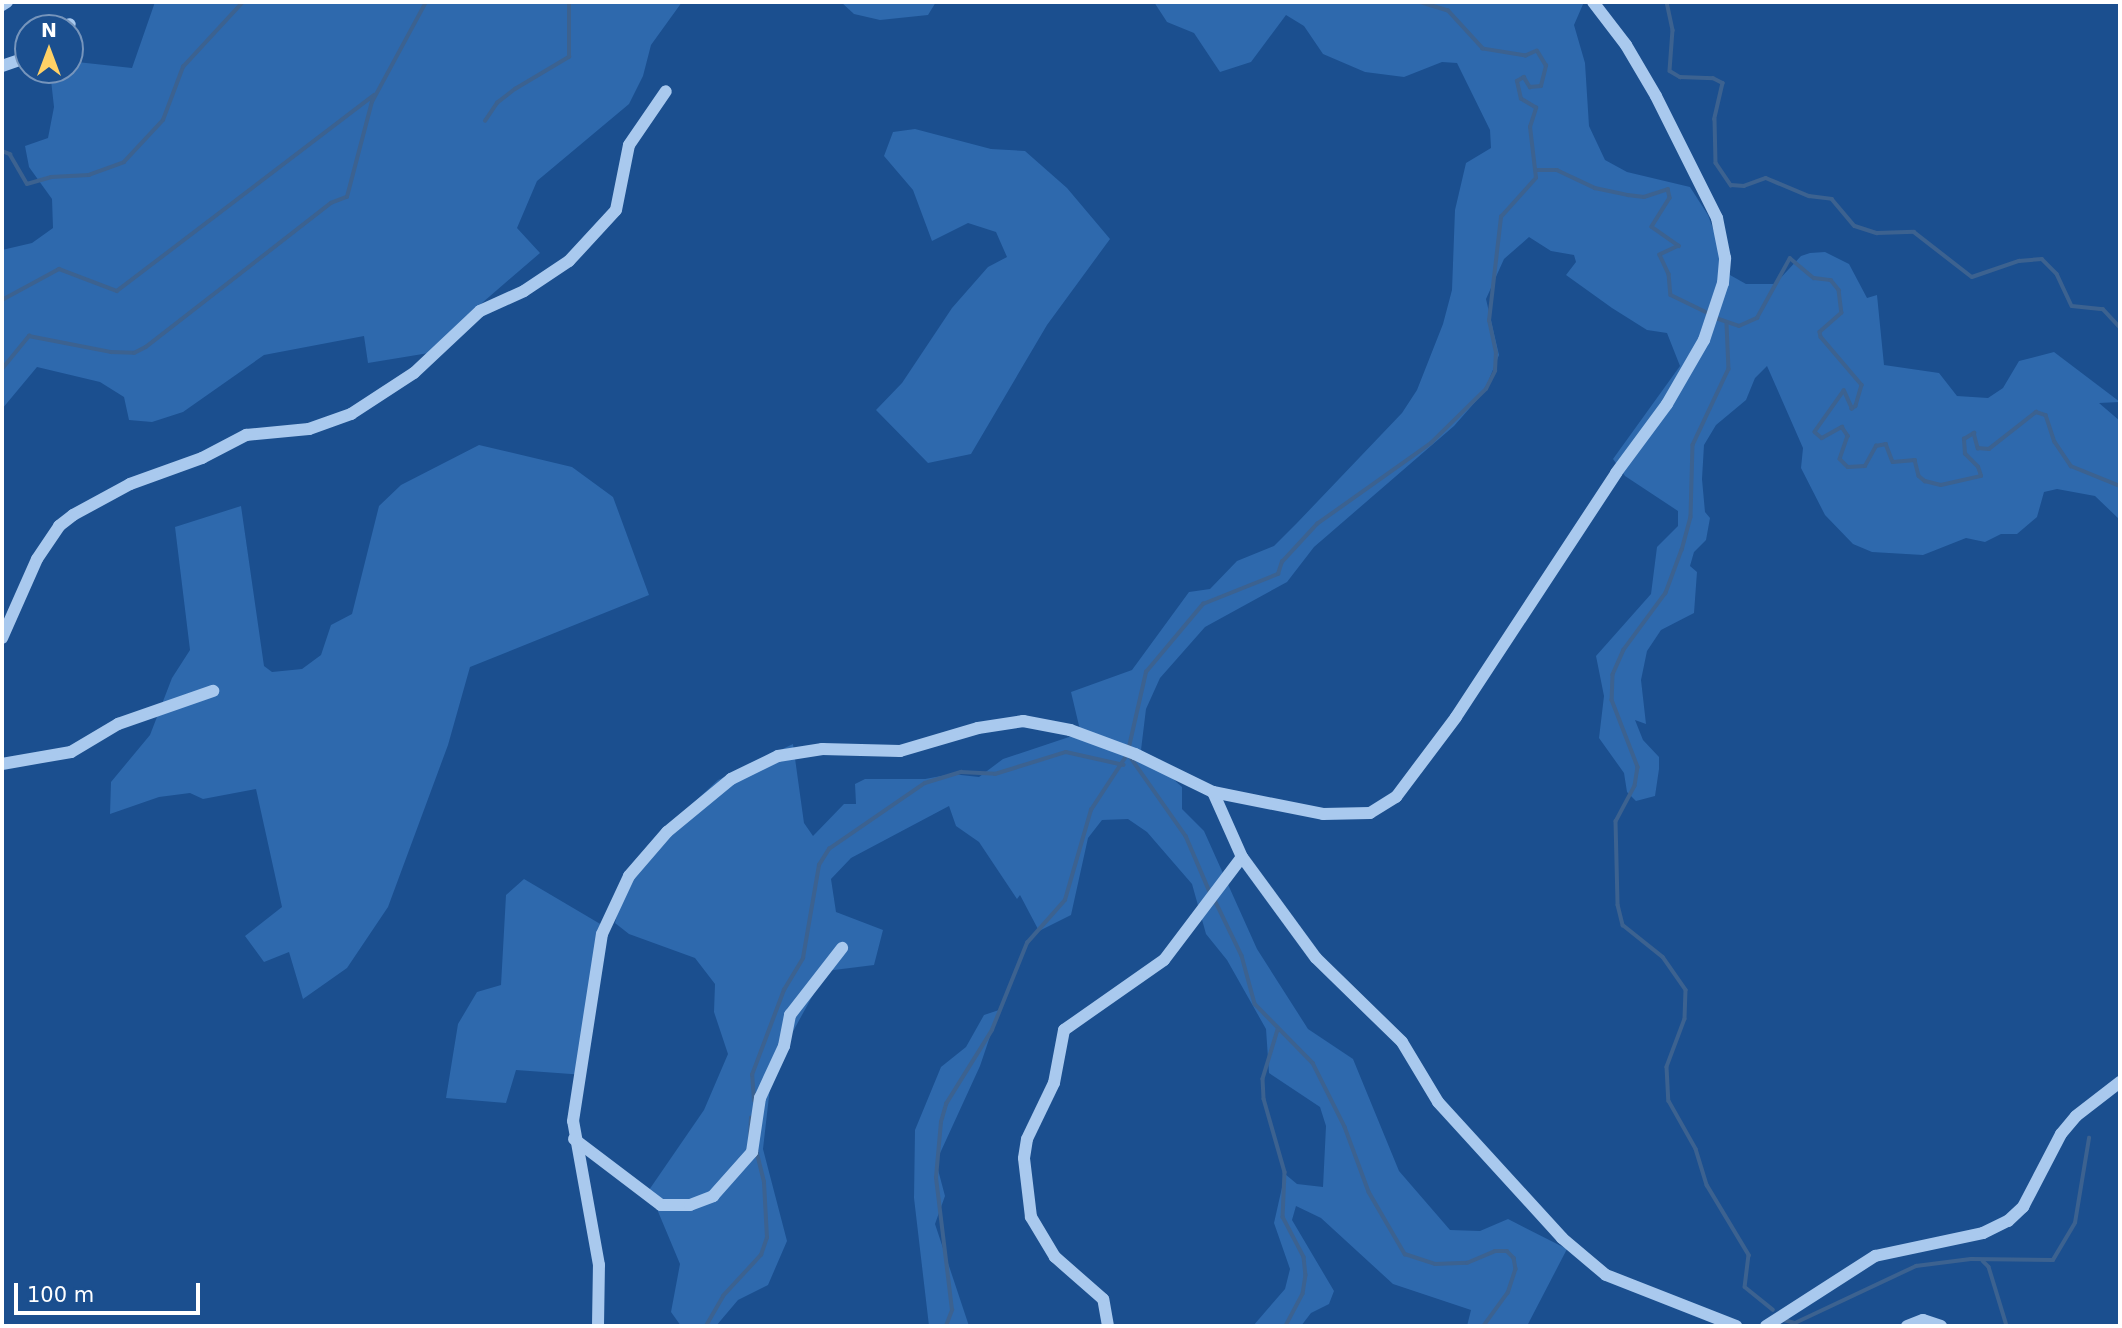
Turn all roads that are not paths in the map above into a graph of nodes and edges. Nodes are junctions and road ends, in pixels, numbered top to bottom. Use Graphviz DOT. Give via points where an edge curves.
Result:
graph roads {
  1 [pos="7,2"];
  2 [pos="1593,2"];
  3 [pos="2,5"];
  4 [pos="666,91"];
  5 [pos="2,638"];
  6 [pos="213,691"];
  7 [pos="2,764"];
  8 [pos="1213,792"];
  9 [pos="1242,857"];
  10 [pos="842,948"];
  11 [pos="2120,1082"];
  12 [pos="574,1139"];
  13 [pos="1713,1323"];
  14 [pos="598,1326"];
  15 [pos="1108,1326"];
  16 [pos="1737,1326"];
  17 [pos="1766,1326"];
  18 [pos="1907,1326"];
  19 [pos="1941,1326"];
  1 -- 3 [label="street"];
  2 -- 8 [label="street" via="1657,96 1717,218 1725,258 1710,324 1667,404 1616,473 1456,717 1396,797 1370,813 1323,814"];
  4 -- 5 [label="street" via="629,145 616,210 569,261 524,291 480,311 414,373 352,414 309,429 246,435 202,458 130,484 73,515 41,552"];
  6 -- 7 [label="street" via="118,724 71,752"];
  8 -- 9 [label="street"];
  8 -- 12 [label="street" via="1135,754 1061,728 1010,722 900,751 822,749 778,756 717,789 667,832 629,876 610,912 579,1069"];
  9 -- 13 [label="street" via="1316,958 1402,1042 1438,1102 1580,1256 1606,1275"];
  9 -- 15 [label="street" via="1164,960 1064,1031 1054,1083 1027,1139 1024,1158 1031,1217 1055,1256 1103,1299"];
  10 -- 12 [label="street" via="790,1015 784,1046 760,1098 752,1152 713,1196 690,1205 660,1205"];
  11 -- 17 [label="street" via="2076,1116 2061,1134 2023,1207 2008,1221 1983,1233 1875,1256"];
  12 -- 14 [label="street" via="598,1265"];
  13 -- 16 [label="street"];
  18 -- 19 [label="street" via="1923,1320"];
}
